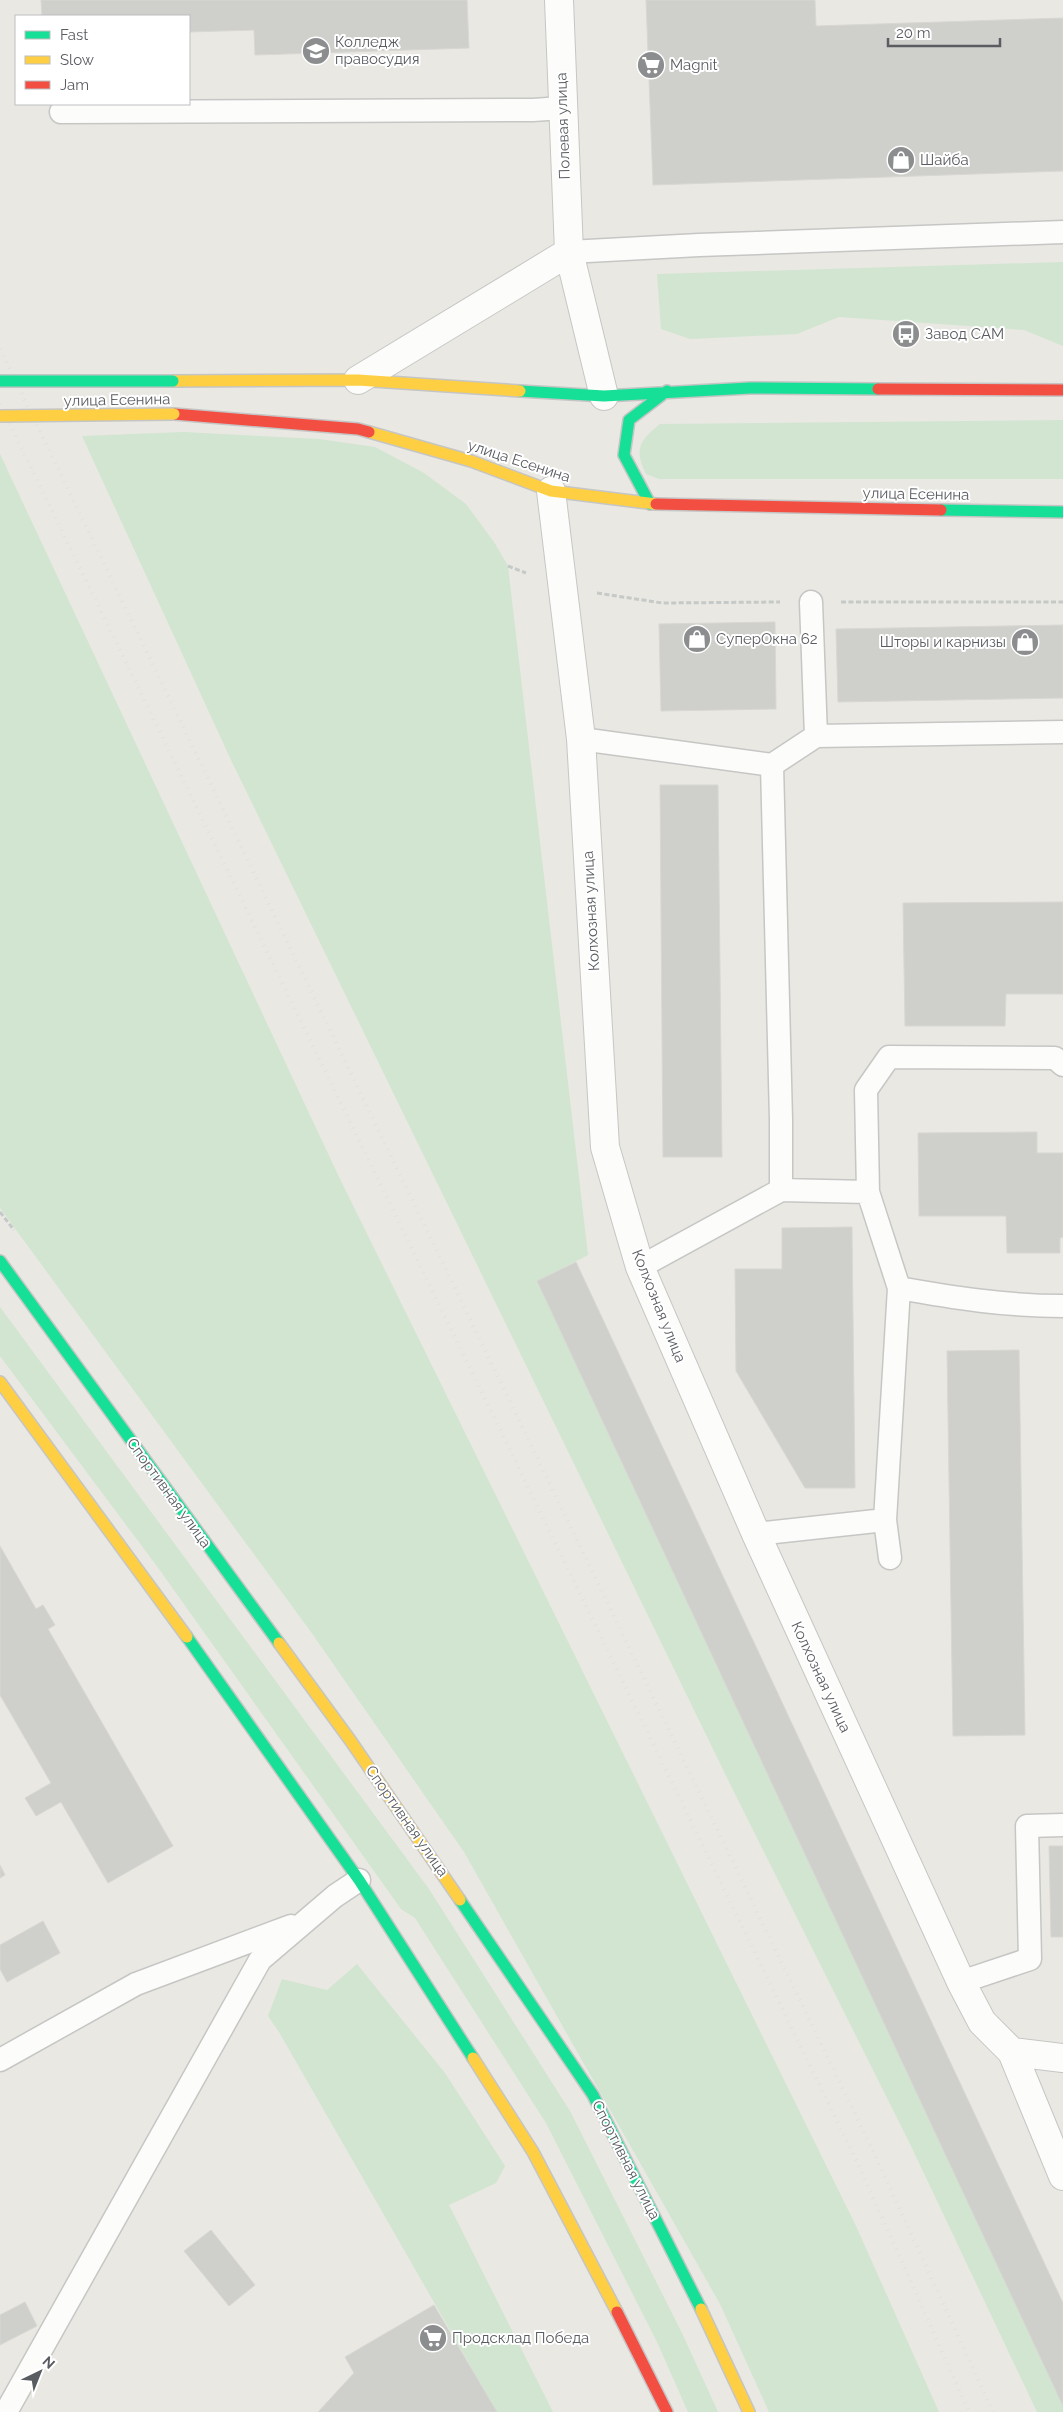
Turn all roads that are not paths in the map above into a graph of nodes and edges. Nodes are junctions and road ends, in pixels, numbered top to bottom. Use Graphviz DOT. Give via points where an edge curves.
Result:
graph roads {
  1 [pos="558,0"];
  2 [pos="562,108"];
  3 [pos="61,112"];
  4 [pos="1063,232"];
  5 [pos="569,252"];
  6 [pos="358,380"];
  7 [pos="0,381"];
  8 [pos="1063,390"];
  9 [pos="667,391"];
  10 [pos="604,396"];
  11 [pos="0,416"];
  12 [pos="551,490"];
  13 [pos="650,504"];
  14 [pos="1063,512"];
  15 [pos="811,602"];
  16 [pos="1063,732"];
  17 [pos="816,736"];
  18 [pos="581,739"];
  19 [pos="772,765"];
  20 [pos="1063,1065"];
  21 [pos="781,1190"];
  22 [pos="868,1192"];
  23 [pos="1,1266"];
  24 [pos="640,1267"];
  25 [pos="899,1288"];
  26 [pos="1063,1306"];
  27 [pos="0,1382"];
  28 [pos="885,1520"];
  29 [pos="756,1534"];
  30 [pos="890,1558"];
  31 [pos="1063,1825"];
  32 [pos="359,1880"];
  33 [pos="310,1919"];
  34 [pos="961,1982"];
  35 [pos="1012,2052"];
  36 [pos="1063,2058"];
  37 [pos="0,2060"];
  38 [pos="1063,2176"];
  39 [pos="6,2412"];
  40 [pos="667,2412"];
  41 [pos="748,2412"];
  1 -- 2 [label="street, Полевая улица"];
  2 -- 3 [label="lane"];
  2 -- 5 [label="street, Полевая улица"];
  4 -- 5 [label="lane"];
  5 -- 6 [label="street"];
  5 -- 10 [label="street, Полевая улица"];
  6 -- 7 [label="main road, улица Есенина, bridge"];
  6 -- 10 [label="main road, улица Есенина"];
  8 -- 9 [label="main road, улица Есенина" via="750,388"];
  9 -- 10 [label="main road, улица Есенина"];
  9 -- 13 [label="main road" via="629,420 624,455"];
  11 -- 12 [label="main road, улица Есенина, bridge" via="174,414 358,429 471,461"];
  12 -- 13 [label="main road, улица Есенина"];
  12 -- 18 [label="street, Колхозная улица"];
  13 -- 14 [label="main road, улица Есенина"];
  15 -- 17 [label="lane"];
  16 -- 17 [label="lane"];
  17 -- 19 [label="lane"];
  18 -- 19 [label="lane"];
  18 -- 24 [label="street, Колхозная улица" via="605,1147"];
  19 -- 21 [label="lane"];
  20 -- 22 [label="lane" via="1055,1058 889,1057 866,1090"];
  21 -- 22 [label="lane"];
  21 -- 24 [label="lane"];
  22 -- 25 [label="lane"];
  23 -- 41 [label="main road, Спортивная улица" via="356,1748 593,2095 706,2320"];
  24 -- 29 [label="street, Колхозная улица"];
  25 -- 26 [label="lane" via="970,1301"];
  25 -- 28 [label="lane"];
  27 -- 32 [label="main road" via="146,1579"];
  28 -- 29 [label="lane"];
  28 -- 30 [label="lane"];
  29 -- 34 [label="street, Колхозная улица"];
  31 -- 34 [label="lane" via="1027,1826 1030,1959"];
  32 -- 33 [label="lane"];
  32 -- 40 [label="main road" via="533,2152 640,2354"];
  33 -- 37 [label="lane" via="136,1984"];
  33 -- 39 [label="lane" via="260,1960"];
  34 -- 35 [label="street, Колхозная улица" via="982,2022"];
  35 -- 36 [label="street"];
  35 -- 38 [label="street, Колхозная улица"];
}
